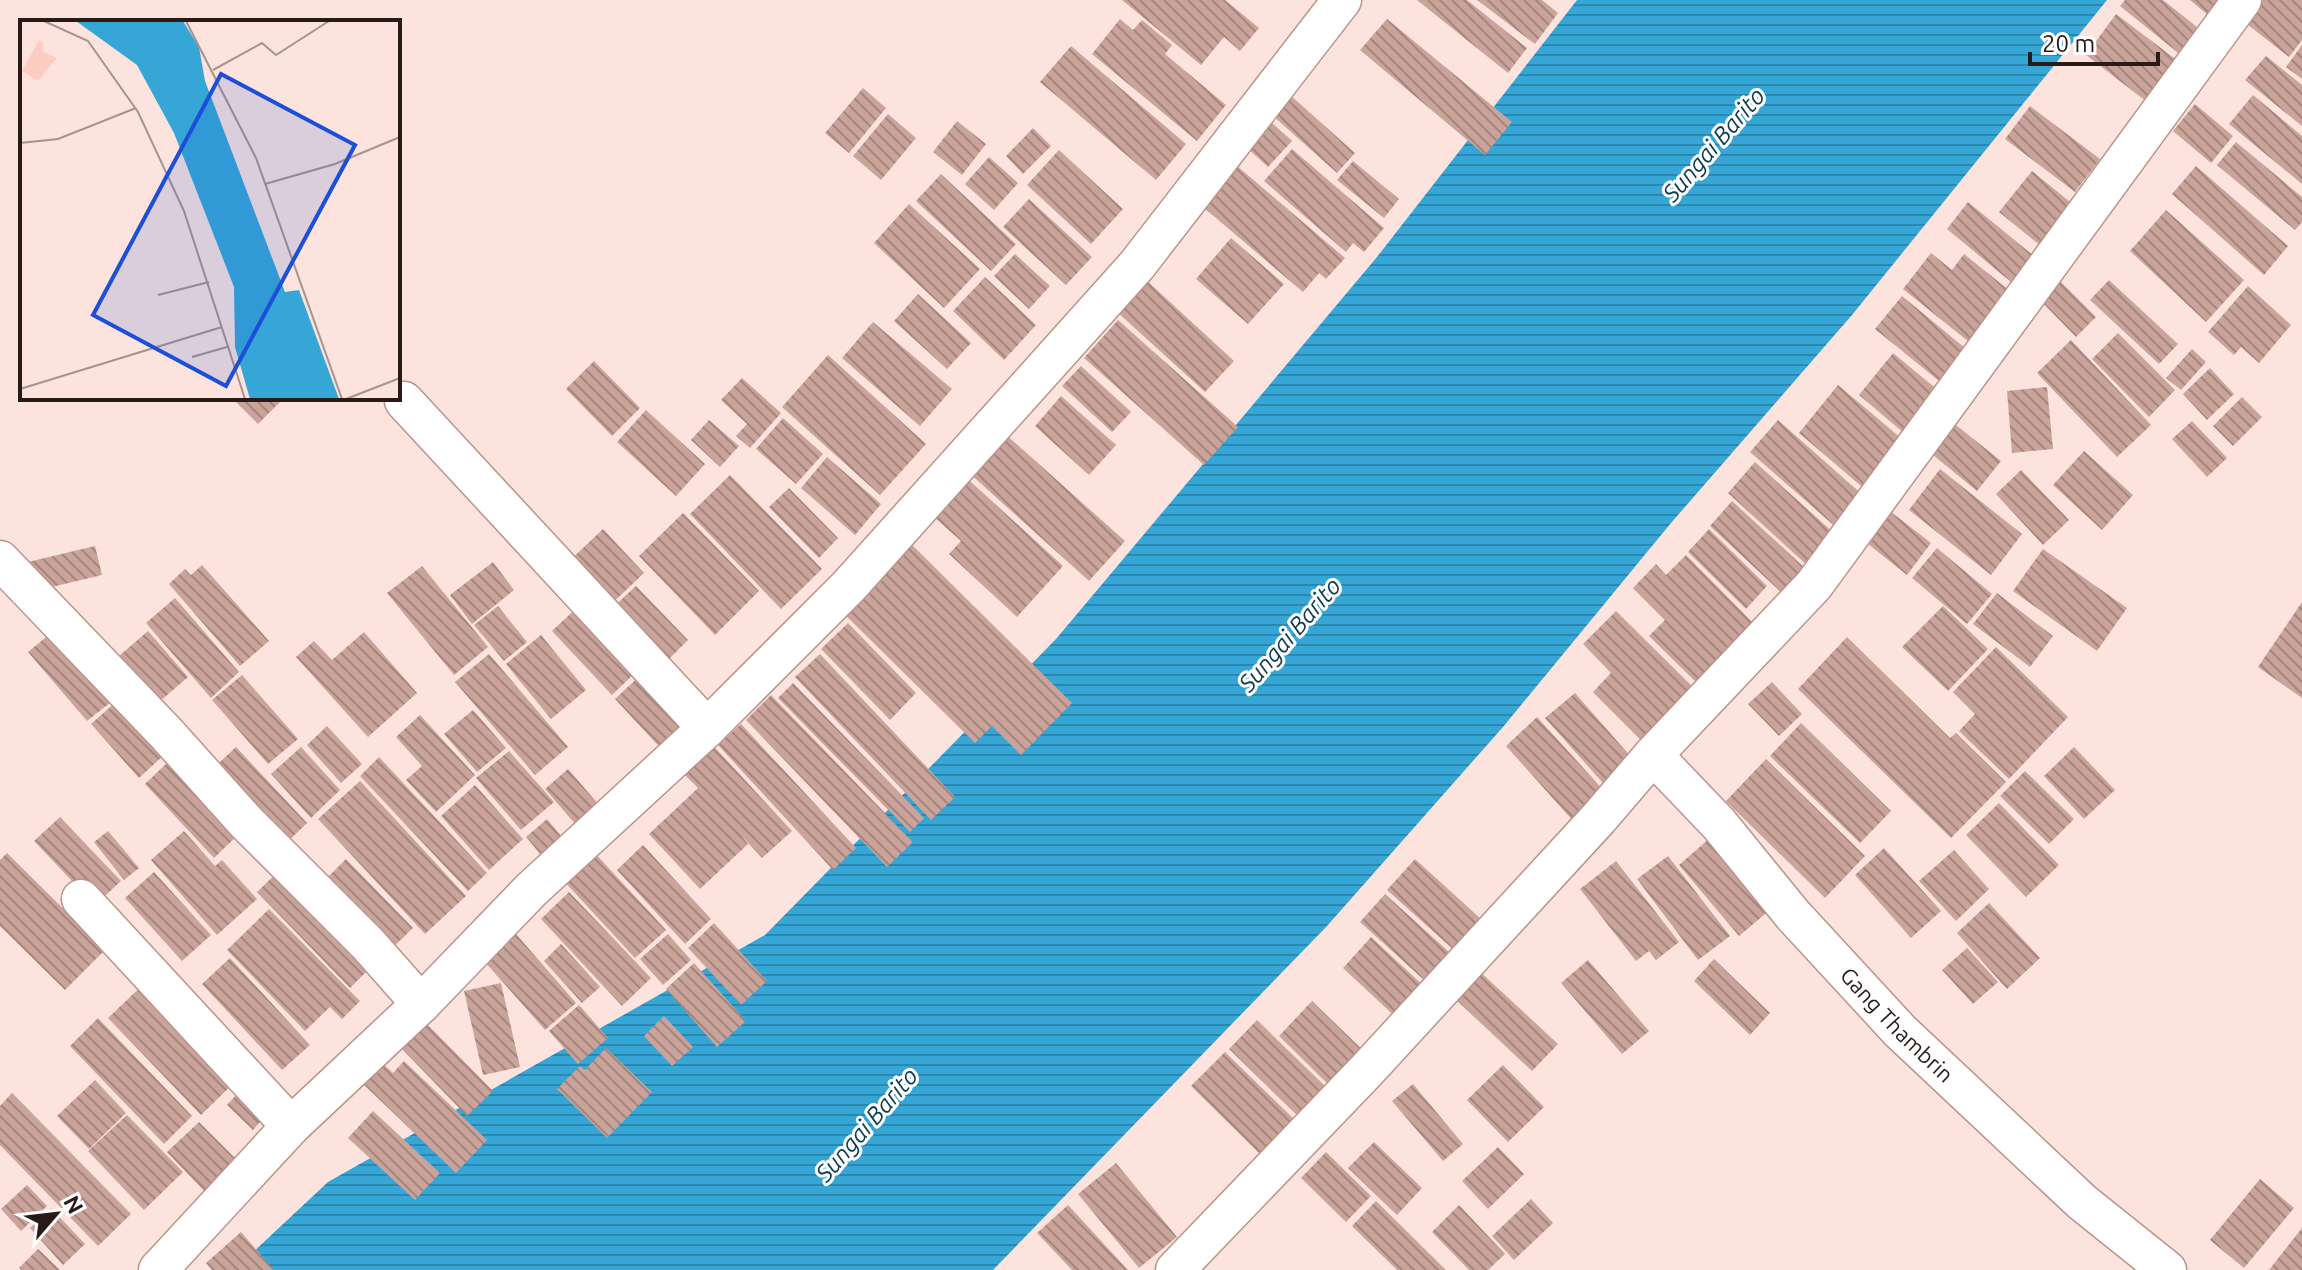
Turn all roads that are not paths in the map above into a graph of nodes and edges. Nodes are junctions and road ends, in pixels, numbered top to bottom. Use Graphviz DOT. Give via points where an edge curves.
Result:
graph roads {
  1 [pos="1342,0"];
  2 [pos="2242,0"];
  3 [pos="404,401"];
  4 [pos="0,560"];
  5 [pos="707,728"];
  6 [pos="1653,755"];
  7 [pos="81,899"];
  8 [pos="421,1004"];
  9 [pos="291,1126"];
  10 [pos="158,1270"];
  11 [pos="1175,1270"];
  12 [pos="2167,1270"];
  1 -- 5 [label="street" via="1137,265 849,586"];
  2 -- 6 [label="street" via="1814,585"];
  3 -- 5 [label="street"];
  4 -- 8 [label="street"];
  5 -- 8 [label="street" via="531,890"];
  6 -- 11 [label="street" via="1367,1070"];
  6 -- 12 [label="street, Gang Thambrin" via="1900,1031 2082,1202"];
  7 -- 9 [label="street"];
  8 -- 9 [label="street"];
  9 -- 10 [label="street"];
}
